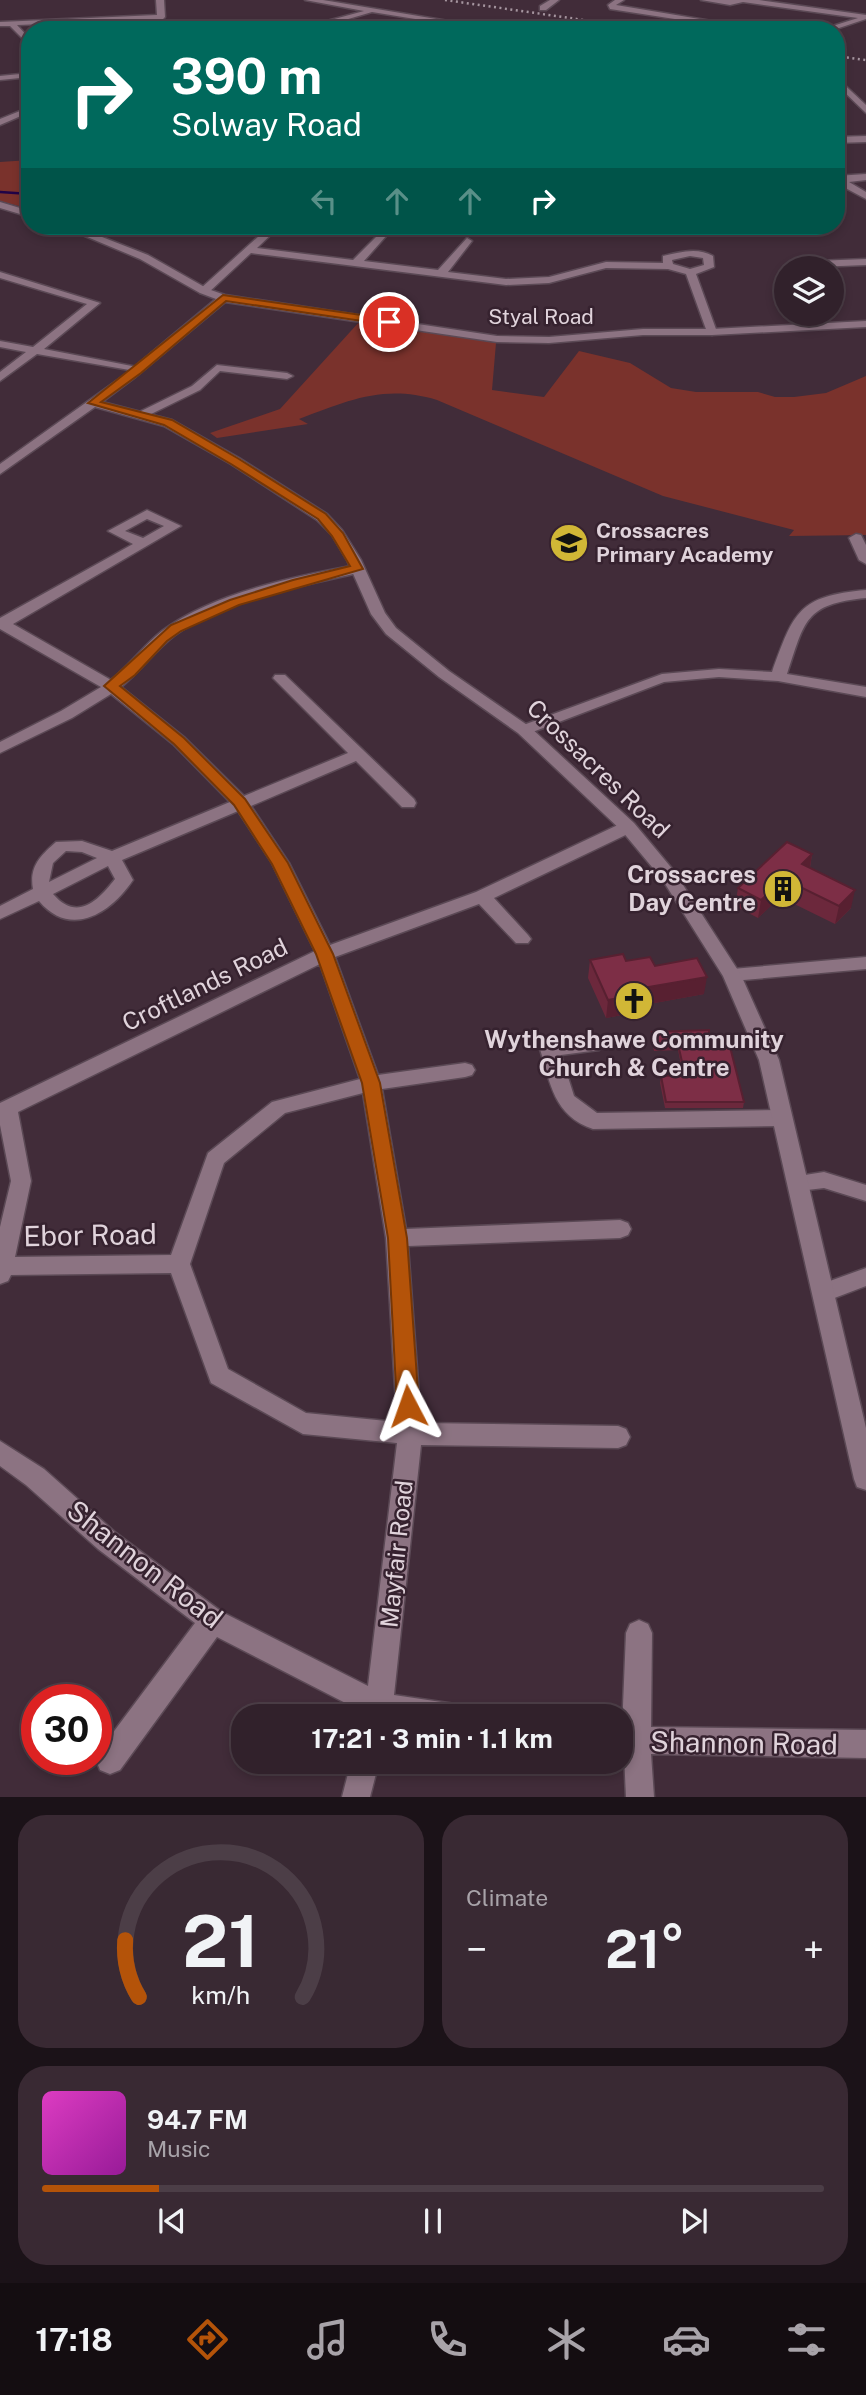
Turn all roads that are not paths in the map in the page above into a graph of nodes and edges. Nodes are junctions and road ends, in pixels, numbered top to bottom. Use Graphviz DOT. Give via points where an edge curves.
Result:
graph roads {
  1 [pos="160,0"];
  2 [pos="309,0"];
  3 [pos="555,0"];
  4 [pos="620,0"];
  5 [pos="705,0"];
  6 [pos="743,0"];
  7 [pos="543,8"];
  8 [pos="373,10"];
  9 [pos="162,17"];
  10 [pos="866,18"];
  11 [pos="76,21"];
  12 [pos="158,21"];
  13 [pos="335,21"];
  14 [pos="446,21"];
  15 [pos="704,21"];
  16 [pos="0,24"];
  17 [pos="12,24"];
  18 [pos="21,24"];
  19 [pos="845,24"];
  20 [pos="21,34"];
  21 [pos="845,89"];
  22 [pos="866,110"];
  23 [pos="21,113"];
  24 [pos="0,122"];
  25 [pos="866,139"];
  26 [pos="845,140"];
  27 [pos="866,177"];
  28 [pos="845,179"];
  29 [pos="845,184"];
  30 [pos="866,196"];
  31 [pos="0,205"];
  32 [pos="21,211"];
  33 [pos="89,235"];
  34 [pos="266,235"];
  35 [pos="383,235"];
  36 [pos="467,242"];
  37 [pos="251,250"];
  38 [pos="866,261"];
  39 [pos="357,262"];
  40 [pos="844,262"];
  41 [pos="668,267"];
  42 [pos="690,272"];
  43 [pos="0,275"];
  44 [pos="440,275"];
  45 [pos="204,291"];
  46 [pos="223,298"];
  47 [pos="866,324"];
  48 [pos="712,332"];
  49 [pos="0,344"];
  50 [pos="35,351"];
  51 [pos="281,360"];
  52 [pos="137,370"];
  53 [pos="270,373"];
  54 [pos="287,376"];
  55 [pos="0,377"];
  56 [pos="93,403"];
  57 [pos="141,414"];
  58 [pos="0,470"];
  59 [pos="856,538"];
  60 [pos="142,543"];
  61 [pos="866,560"];
  62 [pos="357,569"];
  63 [pos="866,594"];
  64 [pos="1,623"];
  65 [pos="778,677"];
  66 [pos="280,678"];
  67 [pos="111,686"];
  68 [pos="866,692"];
  69 [pos="524,730"];
  70 [pos="0,748"];
  71 [pos="357,755"];
  72 [pos="240,802"];
  73 [pos="408,803"];
  74 [pos="628,827"];
  75 [pos="111,858"];
  76 [pos="22,886"];
  77 [pos="482,895"];
  78 [pos="0,913"];
  79 [pos="522,939"];
  80 [pos="325,954"];
  81 [pos="866,963"];
  82 [pos="732,975"];
  83 [pos="592,1045"];
  84 [pos="465,1070"];
  85 [pos="371,1083"];
  86 [pos="4,1111"];
  87 [pos="782,1118"];
  88 [pos="799,1183"];
  89 [pos="866,1193"];
  90 [pos="620,1229"];
  91 [pos="397,1238"];
  92 [pos="179,1264"];
  93 [pos="1,1271"];
  94 [pos="866,1277"];
  95 [pos="824,1293"];
  96 [pos="410,1434"];
  97 [pos="618,1437"];
  98 [pos="0,1452"];
  99 [pos="866,1479"];
  100 [pos="213,1621"];
  101 [pos="639,1633"];
  102 [pos="364,1704"];
  103 [pos="380,1704"];
  104 [pos="632,1704"];
  105 [pos="633,1741"];
  106 [pos="866,1744"];
  107 [pos="112,1757"];
  108 [pos="633,1761"];
  109 [pos="362,1774"];
  110 [pos="356,1797"];
  111 [pos="640,1797"];
  1 -- 9 [label="street"];
  2 -- 8 [label="street"];
  3 -- 7 [label="street"];
  4 -- 15 [label="street" via="613,7"];
  5 -- 6 [label="street"];
  6 -- 10 [label="street"];
  8 -- 13 [label="street"];
  8 -- 14 [label="street"];
  9 -- 11 [label="street"];
  9 -- 12 [label="street"];
  10 -- 19 [label="street"];
  16 -- 17 [label="street"];
  17 -- 18 [label="street"];
  17 -- 20 [label="street"];
  21 -- 22 [label="street"];
  23 -- 24 [label="street"];
  25 -- 26 [label="street"];
  27 -- 28 [label="street"];
  29 -- 30 [label="street"];
  31 -- 32 [label="street"];
  33 -- 45 [label="street, Styal Road" via="144,257"];
  34 -- 37 [label="street"];
  35 -- 39 [label="street"];
  36 -- 44 [label="street"];
  37 -- 39 [label="street"];
  37 -- 45 [label="street"];
  38 -- 40 [label="street"];
  39 -- 44 [label="street"];
  41 -- 42 [label="street"];
  41 -- 42 [label="street" via="667,258 690,253 708,256 709,267"];
  41 -- 44 [label="street" via="606,265 550,280 506,282"];
  42 -- 48 [label="street"];
  43 -- 50 [label="street" via="95,303"];
  45 -- 46 [label="street, Styal Road"];
  46 -- 48 [label="street, Styal Road" via="497,339"];
  46 -- 52 [label="street"];
  47 -- 48 [label="street, Styal Road"];
  49 -- 50 [label="street"];
  50 -- 52 [label="street"];
  50 -- 55 [label="street"];
  51 -- 53 [label="street"];
  52 -- 56 [label="street"];
  53 -- 54 [label="street"];
  53 -- 57 [label="street" via="217,368 185,394"];
  56 -- 57 [label="street, Crossacres Road"];
  56 -- 58 [label="street"];
  57 -- 62 [label="street, Crossacres Road" via="196,438 322,517 337,533"];
  59 -- 61 [label="street"];
  60 -- 64 [label="street"];
  62 -- 67 [label="street" via="298,582 201,616 162,638 131,672"];
  62 -- 69 [label="street, Crossacres Road" via="391,631"];
  63 -- 65 [label="street" via="835,596 814,603 802,614"];
  64 -- 67 [label="street, Mayfair Road"];
  65 -- 68 [label="street"];
  65 -- 69 [label="street" via="719,673 662,678"];
  66 -- 71 [label="street"];
  67 -- 70 [label="street"];
  67 -- 72 [label="street, Mayfair Road" via="179,741"];
  69 -- 74 [label="street, Crossacres Road"];
  71 -- 72 [label="street"];
  71 -- 73 [label="street"];
  72 -- 75 [label="street"];
  72 -- 80 [label="street, Mayfair Road" via="280,863"];
  74 -- 77 [label="street, Croftlands Road"];
  74 -- 82 [label="street, Crossacres Road" via="668,876"];
  75 -- 76 [label="street"];
  75 -- 76 [label="street" via="82,846 62,846 30,861"];
  75 -- 76 [label="street" via="121,868 124,880 118,891 106,902 69,914 37,908"];
  76 -- 78 [label="street"];
  77 -- 79 [label="street"];
  77 -- 80 [label="street, Croftlands Road"];
  80 -- 85 [label="street, Mayfair Road"];
  80 -- 86 [label="street, Croftlands Road"];
  81 -- 82 [label="street"];
  82 -- 87 [label="street, Crossacres Road" via="765,1051"];
  83 -- 87 [label="street" via="550,1049 565,1100 593,1121"];
  84 -- 85 [label="street"];
  85 -- 91 [label="street, Mayfair Road"];
  85 -- 92 [label="street" via="279,1108 215,1159"];
  86 -- 93 [label="street" via="21,1181"];
  87 -- 88 [label="street, Crossacres Road"];
  88 -- 89 [label="street" via="824,1180"];
  88 -- 95 [label="street, Crossacres Road"];
  90 -- 91 [label="street"];
  91 -- 96 [label="street, Mayfair Road"];
  92 -- 93 [label="street, Ebor Road"];
  92 -- 96 [label="street" via="219,1376 303,1423"];
  94 -- 95 [label="street"];
  95 -- 99 [label="street, Crossacres Road"];
  96 -- 97 [label="street"];
  96 -- 103 [label="street, Mayfair Road"];
  98 -- 100 [label="street, Shannon Road"];
  100 -- 102 [label="street, Shannon Road"];
  100 -- 107 [label="street"];
  101 -- 104 [label="street"];
  105 -- 106 [label="street, Shannon Road"];
  108 -- 111 [label="street"];
  109 -- 110 [label="street"];
}
